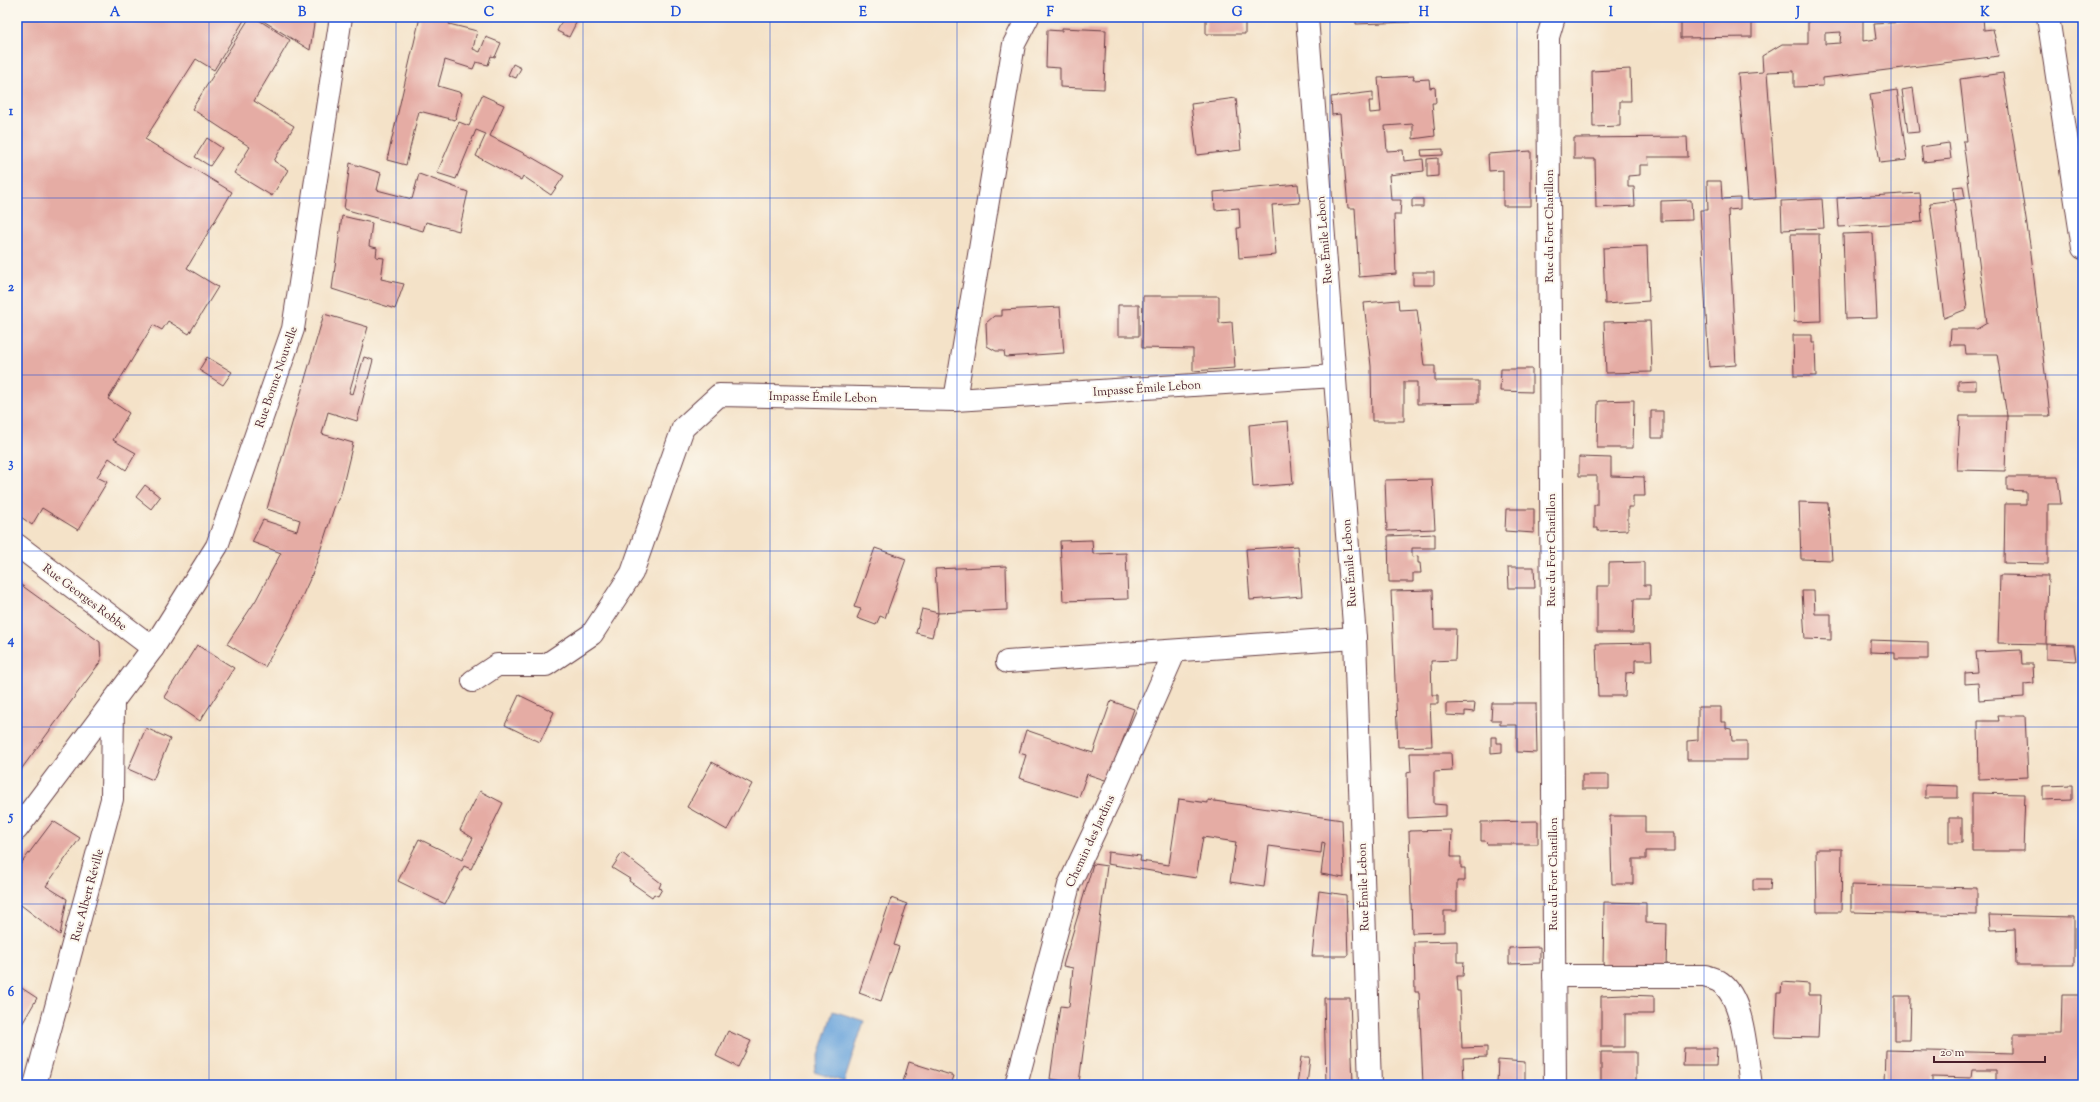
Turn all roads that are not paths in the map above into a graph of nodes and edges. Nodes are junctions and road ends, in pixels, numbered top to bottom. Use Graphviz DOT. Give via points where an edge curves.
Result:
graph roads {
  1 [pos="341,17"];
  2 [pos="1028,17"];
  3 [pos="1307,17"];
  4 [pos="1554,17"];
  5 [pos="2048,17"];
  6 [pos="2083,248"];
  7 [pos="1335,376"];
  8 [pos="955,400"];
  9 [pos="17,546"];
  10 [pos="1355,638"];
  11 [pos="153,648"];
  12 [pos="1175,651"];
  13 [pos="1007,662"];
  14 [pos="473,681"];
  15 [pos="113,701"];
  16 [pos="17,829"];
  17 [pos="1554,976"];
  18 [pos="35,1085"];
  19 [pos="1016,1085"];
  20 [pos="1370,1085"];
  21 [pos="1554,1085"];
  22 [pos="1750,1085"];
  1 -- 11 [label="street, Rue Bonne Nouvelle" via="293,328 218,546"];
  2 -- 8 [label="street" via="1014,44"];
  3 -- 7 [label="street, Rue Émile Lebon"];
  4 -- 17 [label="street, Rue du Fort Chatillon" via="1548,37"];
  5 -- 6 [label="street"];
  7 -- 8 [label="street, Impasse Émile Lebon"];
  7 -- 10 [label="street, Rue Émile Lebon"];
  8 -- 14 [label="street, Impasse Émile Lebon" via="718,395 683,428 632,573 592,634 546,665 497,665"];
  9 -- 11 [label="street, Rue Georges Robbe"];
  10 -- 12 [label="street"];
  10 -- 20 [label="street, Rue Émile Lebon"];
  11 -- 15 [label="street, Rue Bonne Nouvelle"];
  12 -- 13 [label="street"];
  12 -- 19 [label="street, Chemin des Jardins" via="1069,885"];
  15 -- 16 [label="street, Rue Bonne Nouvelle"];
  15 -- 18 [label="street, Rue Albert Réville" via="112,799"];
  17 -- 21 [label="street, Rue du Fort Chatillon"];
  17 -- 22 [label="street" via="1705,976 1720,982 1732,995 1738,1009"];
}
